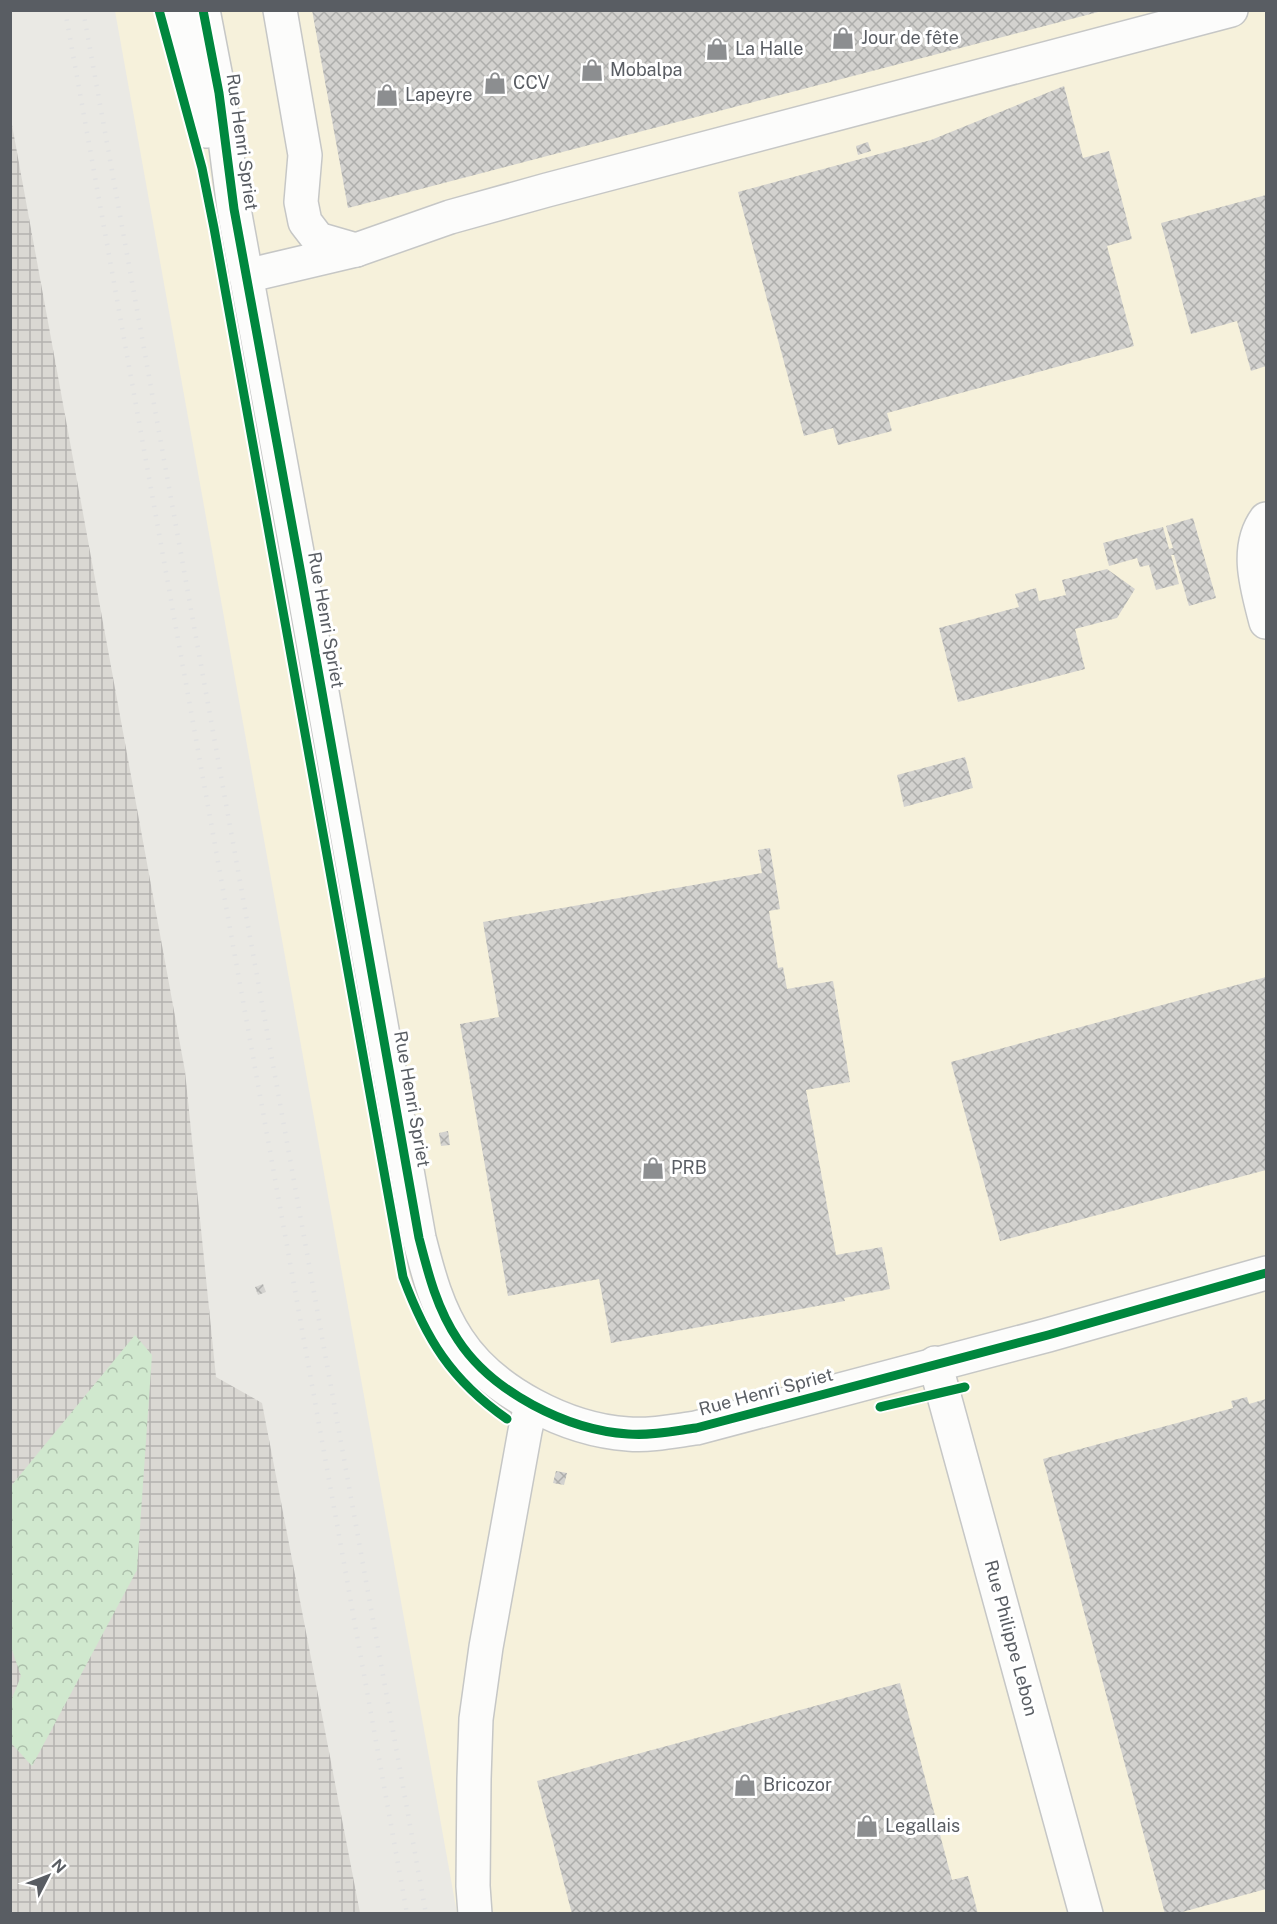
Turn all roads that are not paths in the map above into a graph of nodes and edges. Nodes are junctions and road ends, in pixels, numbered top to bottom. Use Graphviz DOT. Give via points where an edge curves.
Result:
graph roads {
  1 [pos="175,10"];
  2 [pos="203,10"];
  3 [pos="280,10"];
  4 [pos="1231,10"];
  5 [pos="234,209"];
  6 [pos="356,250"];
  7 [pos="246,276"];
  8 [pos="1266,519"];
  9 [pos="1266,622"];
  10 [pos="1266,1273"];
  11 [pos="935,1364"];
  12 [pos="531,1405"];
  13 [pos="475,1914"];
  14 [pos="1086,1914"];
  1 -- 5 [label="street, Rue Henri Spriet" via="206,130"];
  2 -- 5 [label="street, Rue Henri Spriet" via="219,93"];
  3 -- 6 [label="street" via="305,155 301,202 305,222 318,239"];
  4 -- 6 [label="street" via="461,214"];
  5 -- 7 [label="street, Rue Henri Spriet"];
  6 -- 7 [label="street"];
  7 -- 12 [label="street, Rue Henri Spriet" via="419,1238 440,1306 458,1340 485,1370"];
  8 -- 9 [label="street" via="1253,557"];
  10 -- 11 [label="street, Rue Henri Spriet"];
  11 -- 12 [label="street, Rue Henri Spriet" via="696,1428 656,1433 629,1435 598,1430"];
  11 -- 14 [label="street, Rue Philippe Lebon"];
  12 -- 13 [label="street" via="476,1719"];
}
